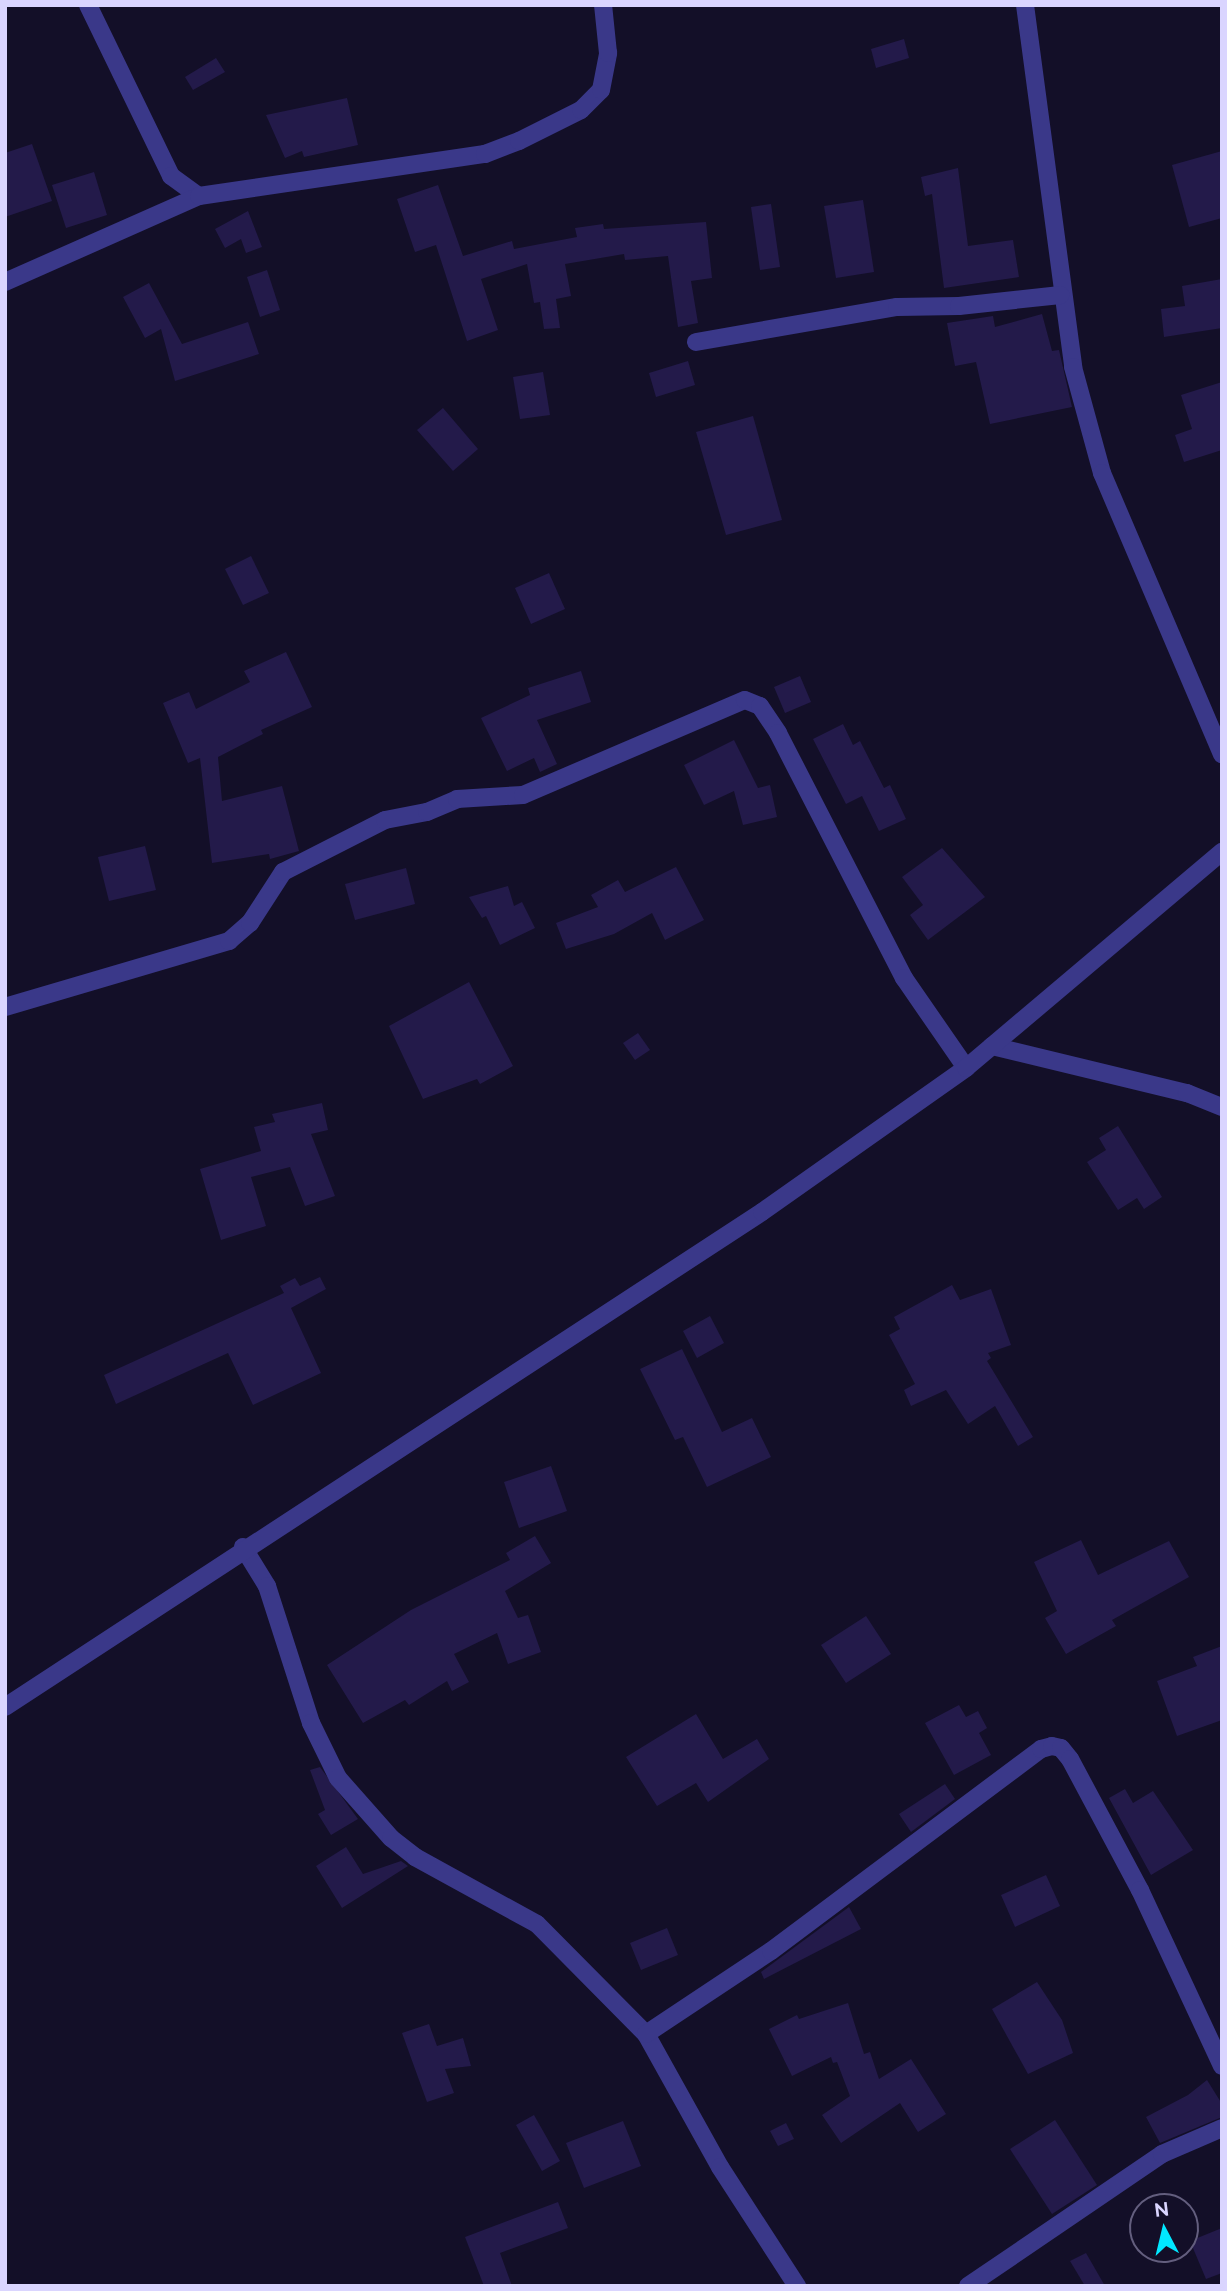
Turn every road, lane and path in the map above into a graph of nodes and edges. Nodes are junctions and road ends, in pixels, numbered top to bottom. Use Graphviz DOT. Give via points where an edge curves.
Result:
graph roads {
  1 [pos="88,5"];
  2 [pos="603,5"];
  3 [pos="1025,5"];
  4 [pos="171,176"];
  5 [pos="199,196"];
  6 [pos="164,208"];
  7 [pos="5,282"];
  8 [pos="1060,295"];
  9 [pos="696,342"];
  10 [pos="1222,754"];
  11 [pos="1222,852"];
  12 [pos="5,1007"];
  13 [pos="992,1046"];
  14 [pos="966,1068"];
  15 [pos="1222,1107"];
  16 [pos="243,1547"];
  17 [pos="5,1707"];
  18 [pos="646,2034"];
  19 [pos="1222,2066"];
  20 [pos="1222,2128"];
  21 [pos="797,2286"];
  22 [pos="968,2286"];
  1 -- 4 [label="street"];
  2 -- 5 [label="street" via="608,53 601,90 580,110 519,141 485,154"];
  3 -- 8 [label="street"];
  4 -- 5 [label="street"];
  4 -- 6 [label="street"];
  5 -- 6 [label="street"];
  6 -- 7 [label="street"];
  8 -- 9 [label="street" via="959,306 897,307"];
  8 -- 10 [label="street" via="1073,367 1102,473"];
  11 -- 13 [label="street"];
  12 -- 14 [label="street" via="229,941 250,923 283,872 385,820 427,812 457,799 523,795 745,700 760,706 778,733 904,978"];
  13 -- 14 [label="street"];
  13 -- 15 [label="street" via="1187,1093"];
  14 -- 16 [label="street" via="762,1212"];
  16 -- 17 [label="street"];
  16 -- 18 [label="street" via="267,1586 310,1723 338,1778 391,1838 415,1857 537,1924"];
  18 -- 19 [label="street" via="771,1951 1041,1749 1052,1746 1061,1748 1070,1759 1102,1819 1172,1953"];
  18 -- 21 [label="street" via="720,2167"];
  20 -- 22 [label="street" via="1162,2154"];
}
